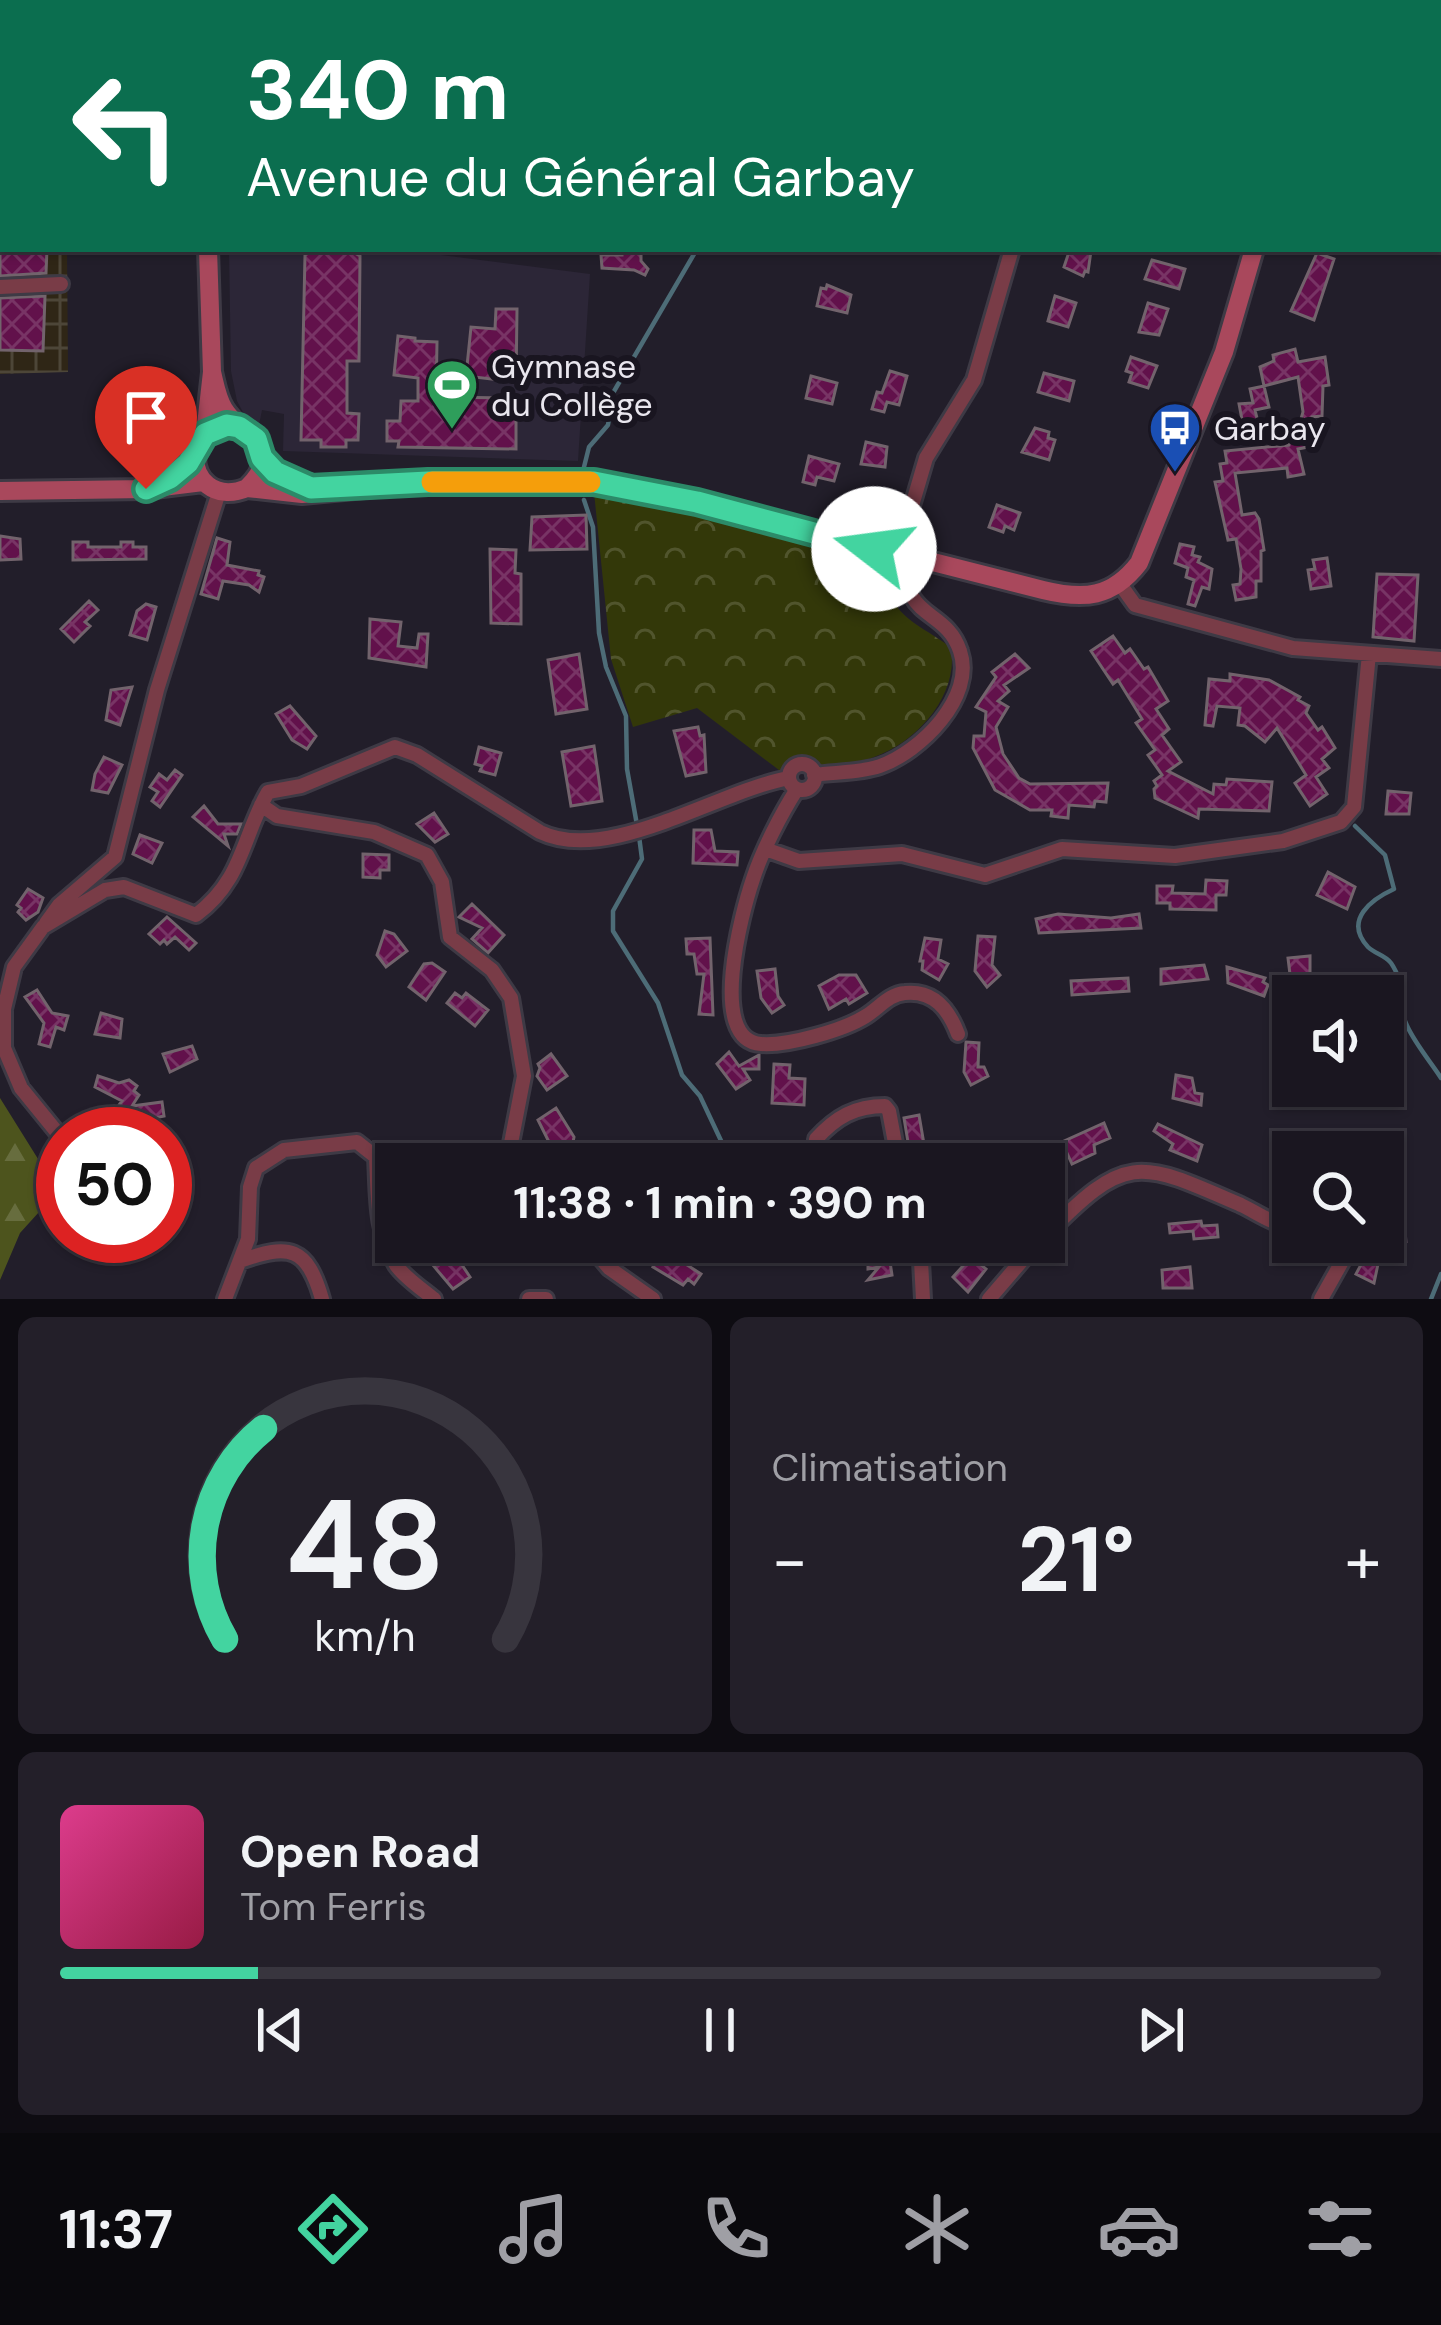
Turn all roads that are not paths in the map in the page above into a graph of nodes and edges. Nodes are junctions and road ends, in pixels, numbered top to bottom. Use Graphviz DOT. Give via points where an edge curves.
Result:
graph roads {
  1 [pos="208,252"];
  2 [pos="1011,252"];
  3 [pos="1253,252"];
  4 [pos="61,284"];
  5 [pos="0,286"];
  6 [pos="212,371"];
  7 [pos="239,427"];
  8 [pos="205,434"];
  9 [pos="194,455"];
  10 [pos="262,458"];
  11 [pos="211,487"];
  12 [pos="247,488"];
  13 [pos="146,489"];
  14 [pos="330,490"];
  15 [pos="0,491"];
  16 [pos="906,526"];
  17 [pos="910,559"];
  18 [pos="1120,584"];
  19 [pos="1369,654"];
  20 [pos="1441,659"];
  21 [pos="793,784"];
  22 [pos="260,805"];
  23 [pos="768,850"];
  24 [pos="44,927"];
  25 [pos="958,1034"];
  26 [pos="36,1107"];
  27 [pos="509,1143"];
  28 [pos="816,1143"];
  29 [pos="895,1143"];
  30 [pos="1065,1216"];
  31 [pos="1272,1223"];
  32 [pos="240,1261"];
  33 [pos="605,1263"];
  34 [pos="921,1263"];
  35 [pos="1020,1263"];
  36 [pos="1341,1263"];
  37 [pos="225,1299"];
  38 [pos="322,1299"];
  39 [pos="434,1299"];
  40 [pos="529,1299"];
  41 [pos="546,1299"];
  42 [pos="653,1299"];
  43 [pos="923,1299"];
  44 [pos="989,1299"];
  45 [pos="1321,1299"];
  1 -- 6 [label="main road"];
  2 -- 16 [label="street" via="974,380 926,458"];
  3 -- 18 [label="main road" via="1182,458 1139,563"];
  4 -- 5 [label="street"];
  6 -- 7 [label="main road" via="221,404"];
  6 -- 8 [label="main road"];
  7 -- 8 [label="main road"];
  7 -- 10 [label="main road" via="256,439"];
  8 -- 9 [label="main road"];
  9 -- 11 [label="main road"];
  9 -- 13 [label="main road"];
  10 -- 12 [label="main road"];
  10 -- 14 [label="main road" via="286,479"];
  11 -- 12 [label="main road"];
  11 -- 13 [label="main road"];
  11 -- 24 [label="street" via="115,857"];
  12 -- 14 [label="main road"];
  13 -- 15 [label="main road"];
  14 -- 17 [label="main road" via="594,482"];
  17 -- 18 [label="main road" via="1063,595 1098,596"];
  17 -- 21 [label="street" via="916,607 960,651 964,670 954,701 906,753 878,767"];
  18 -- 19 [label="street" via="1135,604 1182,620 1293,648"];
  19 -- 20 [label="street"];
  19 -- 23 [label="street" via="1354,807 1341,822 1283,842 1174,856 1062,849 985,875 902,854 799,861"];
  21 -- 22 [label="street" via="580,842 556,839 395,748 268,792"];
  21 -- 23 [label="street"];
  22 -- 24 [label="street" via="237,865 196,915 124,887"];
  22 -- 27 [label="street" via="277,817 374,832 428,855 442,882 451,938 492,970 511,998 524,1076"];
  23 -- 25 [label="street" via="740,931 731,1006 740,1036 758,1045 844,1028 904,993 942,1004"];
  24 -- 26 [label="street" via="14,967 4,1009 4,1048"];
  28 -- 29 [label="street" via="849,1111 885,1106"];
  30 -- 31 [label="street" via="1097,1185 1140,1169"];
  32 -- 37 [label="street"];
  32 -- 38 [label="street" via="264,1252 305,1256"];
  32 -- 39 [label="street" via="256,1168 284,1150 357,1142 376,1157 385,1240 398,1268"];
  33 -- 42 [label="street"];
  34 -- 43 [label="street"];
  35 -- 44 [label="street"];
  36 -- 45 [label="street"];
  40 -- 41 [label="street"];
}
